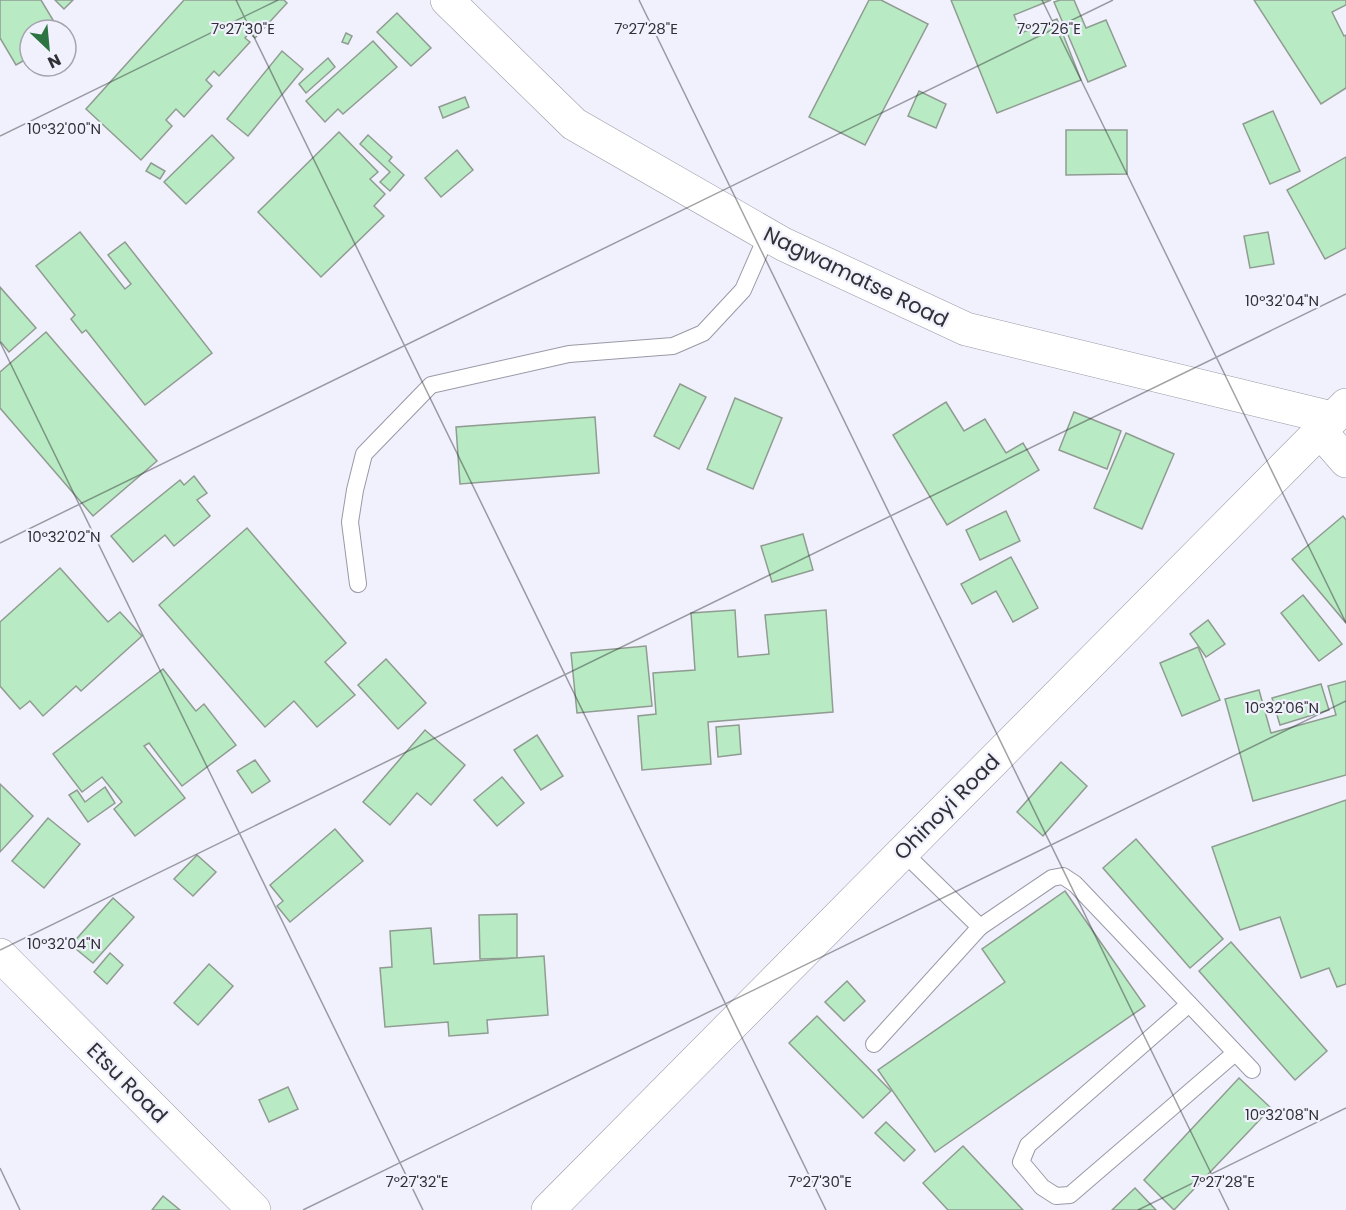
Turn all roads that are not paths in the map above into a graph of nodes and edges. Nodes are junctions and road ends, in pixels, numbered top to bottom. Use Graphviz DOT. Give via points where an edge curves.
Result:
graph roads {
  1 [pos="447,0"];
  2 [pos="767,235"];
  3 [pos="1333,418"];
  4 [pos="1346,461"];
  5 [pos="358,584"];
  6 [pos="903,852"];
  7 [pos="980,927"];
  8 [pos="0,955"];
  9 [pos="1189,1004"];
  10 [pos="874,1044"];
  11 [pos="1235,1053"];
  12 [pos="1252,1070"];
  13 [pos="254,1210"];
  14 [pos="548,1210"];
  1 -- 2 [label="street, Nagwamatse Road" via="574,124"];
  2 -- 3 [label="street, Nagwamatse Road" via="966,329"];
  2 -- 5 [label="lane" via="743,290 703,333 673,346 569,354 431,385 364,454 350,522"];
  3 -- 4 [label="street"];
  3 -- 6 [label="street, Ohinoyi Road"];
  6 -- 7 [label="lane"];
  6 -- 14 [label="street, Ohinoyi Road"];
  7 -- 9 [label="lane" via="1052,878 1063,876"];
  7 -- 10 [label="lane"];
  8 -- 13 [label="street, Etsu Road"];
  9 -- 11 [label="lane"];
  9 -- 11 [label="lane" via="1028,1145 1021,1161 1042,1187 1056,1196 1070,1195"];
  11 -- 12 [label="lane"];
}
